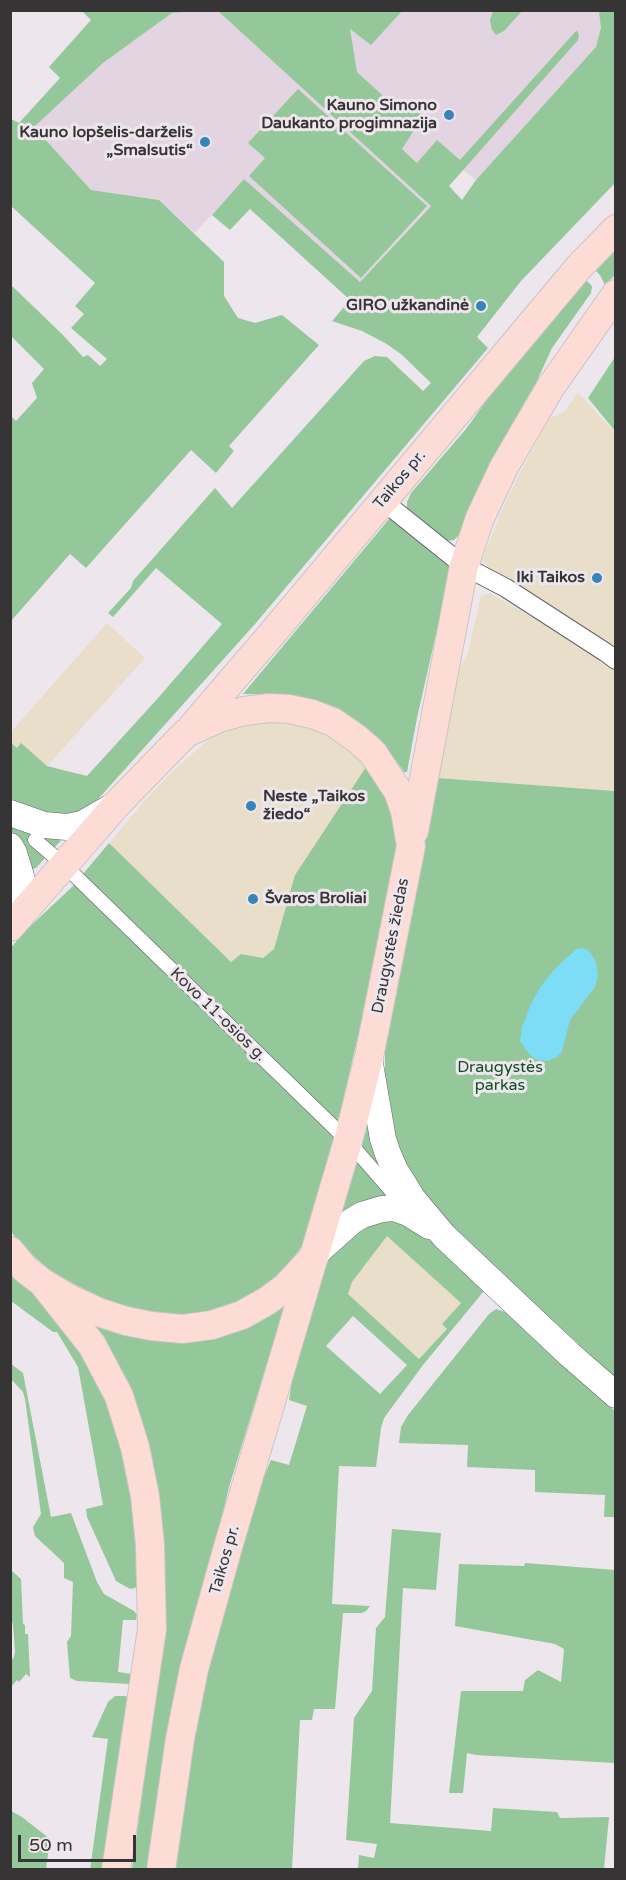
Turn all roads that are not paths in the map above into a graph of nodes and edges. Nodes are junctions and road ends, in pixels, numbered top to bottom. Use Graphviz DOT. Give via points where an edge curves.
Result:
graph roads {
  1 [pos="615,229"];
  2 [pos="579,267"];
  3 [pos="610,301"];
  4 [pos="383,501"];
  5 [pos="464,566"];
  6 [pos="615,660"];
  7 [pos="186,733"];
  8 [pos="118,803"];
  9 [pos="10,813"];
  10 [pos="26,841"];
  11 [pos="411,846"];
  12 [pos="63,864"];
  13 [pos="12,924"];
  14 [pos="369,1057"];
  15 [pos="348,1141"];
  16 [pos="398,1197"];
  17 [pos="314,1255"];
  18 [pos="22,1266"];
  19 [pos="615,1395"];
  20 [pos="117,1869"];
  21 [pos="161,1869"];
  1 -- 2 [label="main road, Taikos pr."];
  2 -- 3 [label="main road"];
  2 -- 4 [label="main road, Taikos pr."];
  3 -- 5 [label="main road" via="550,388 504,466"];
  4 -- 5 [label="street"];
  4 -- 7 [label="main road, Taikos pr."];
  5 -- 6 [label="street" via="506,588"];
  5 -- 11 [label="main road"];
  7 -- 8 [label="main road, Draugystės žiedas"];
  7 -- 11 [label="main road, Draugystės žiedas" via="219,718 268,708 289,709 333,722 373,753 398,791"];
  8 -- 10 [label="main road, Kovo 11-osios g." via="82,824"];
  8 -- 12 [label="main road, Draugystės žiedas"];
  9 -- 10 [label="main road, Kovo 11-osios g."];
  10 -- 12 [label="street, Kovo 11-osios g."];
  10 -- 13 [label="main road" via="21,892"];
  11 -- 14 [label="main road, Draugystės žiedas"];
  12 -- 13 [label="main road, Draugystės žiedas"];
  12 -- 15 [label="street, Kovo 11-osios g."];
  14 -- 15 [label="main road, Draugystės žiedas"];
  14 -- 16 [label="main road"];
  15 -- 16 [label="street, Kovo 11-osios g."];
  15 -- 17 [label="main road, Draugystės žiedas"];
  16 -- 17 [label="main road" via="352,1221"];
  16 -- 19 [label="main road, Kovo 11-osios g." via="408,1213 444,1236"];
  17 -- 18 [label="main road, Draugystės žiedas" via="286,1287 267,1301 212,1325 182,1329 117,1318 72,1300"];
  17 -- 21 [label="main road, Taikos pr." via="194,1669"];
  18 -- 20 [label="main road" via="92,1345 119,1396 145,1496 152,1629"];
}
